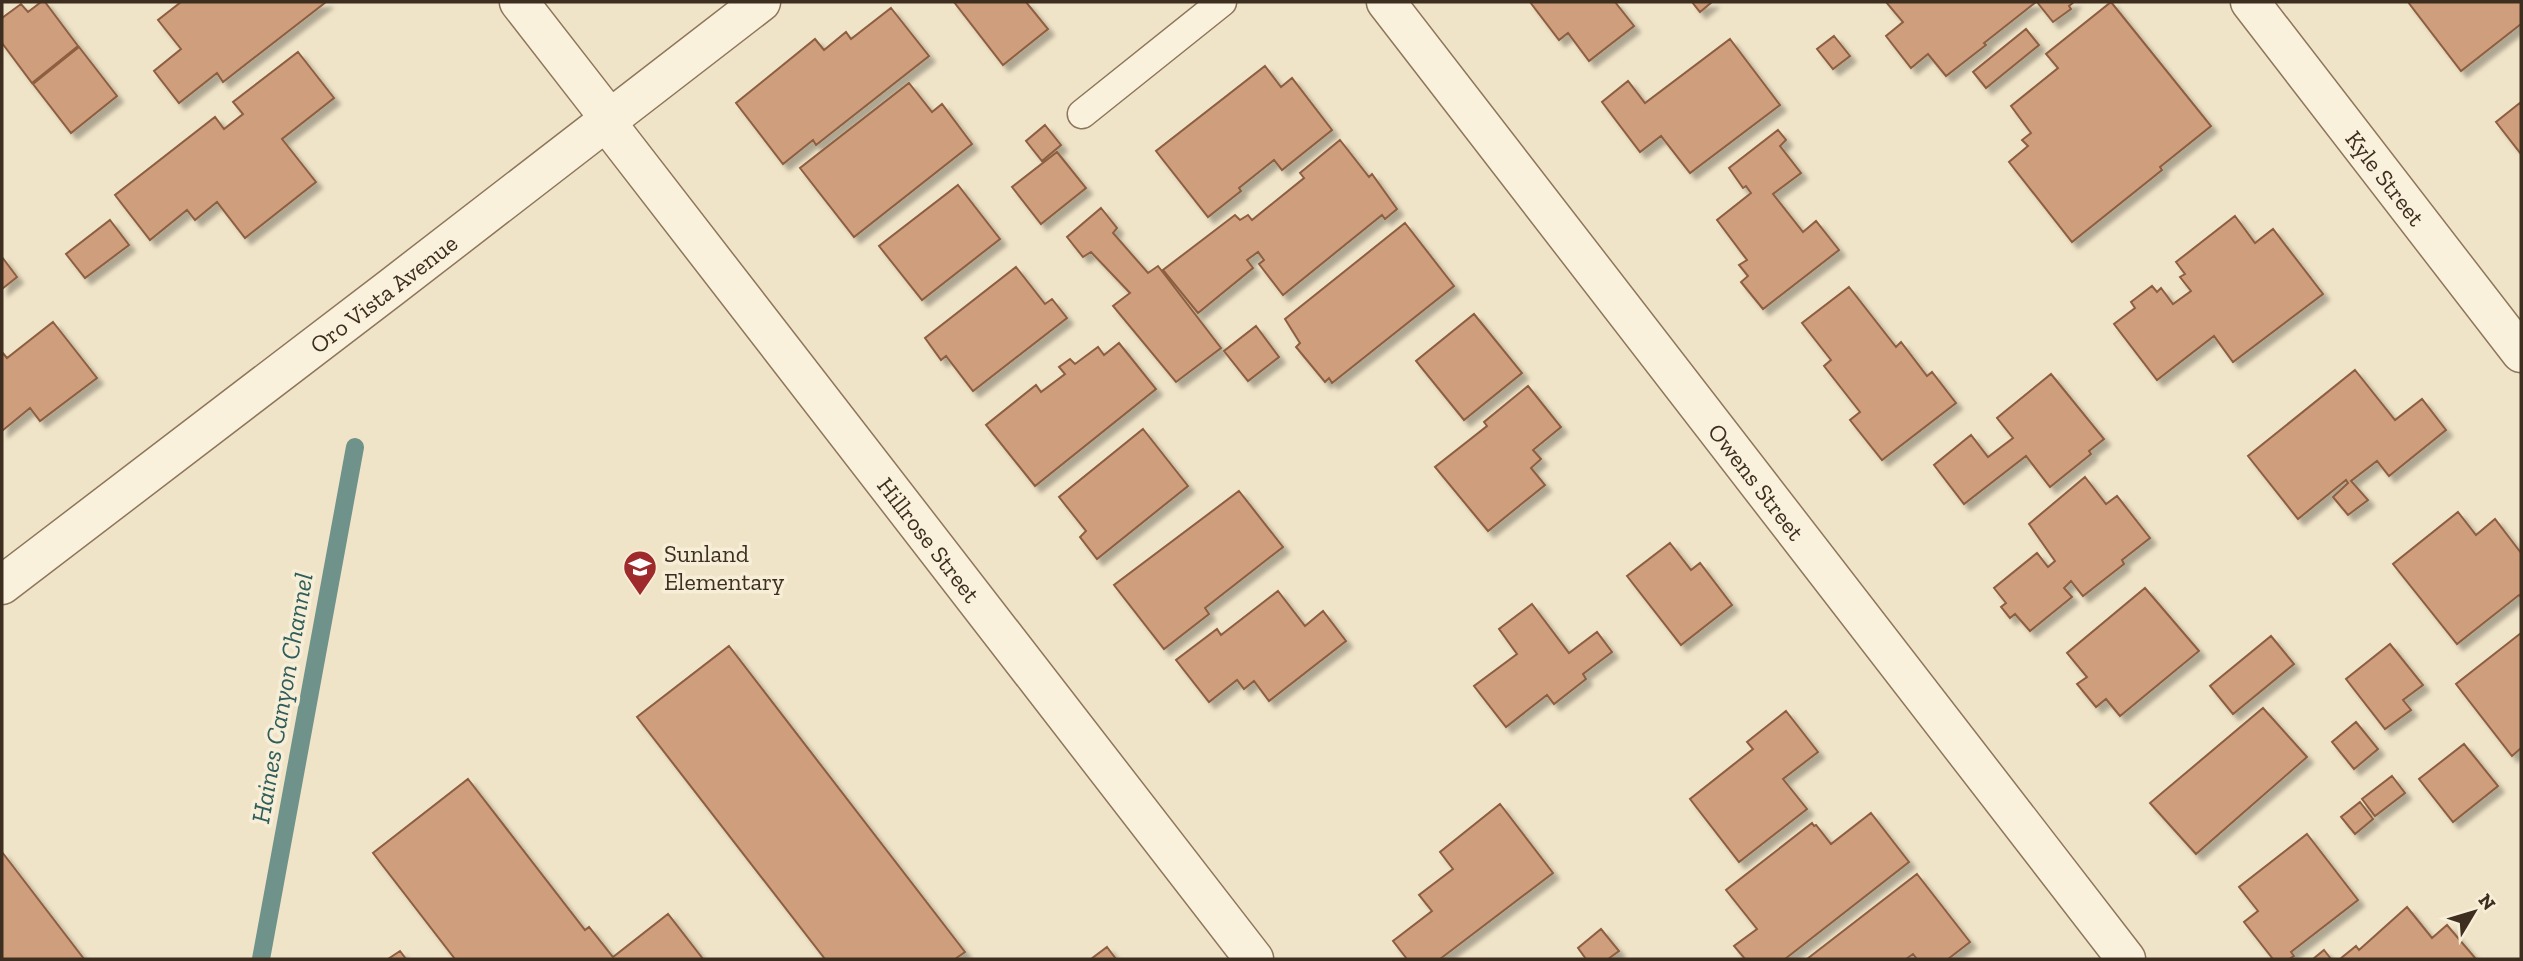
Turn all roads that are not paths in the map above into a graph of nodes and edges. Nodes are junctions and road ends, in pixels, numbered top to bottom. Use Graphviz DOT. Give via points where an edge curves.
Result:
graph roads {
  1 [pos="519,2"];
  2 [pos="761,2"];
  3 [pos="1222,2"];
  4 [pos="1386,2"];
  5 [pos="2249,2"];
  6 [pos="1082,114"];
  7 [pos="608,120"];
  8 [pos="2521,353"];
  9 [pos="2,585"];
  10 [pos="1254,959"];
  11 [pos="2126,959"];
  1 -- 7 [label="street, Hillrose Street"];
  2 -- 7 [label="street, Oro Vista Avenue"];
  3 -- 6 [label="lane"];
  4 -- 11 [label="street, Owens Street"];
  5 -- 8 [label="street, Kyle Street"];
  7 -- 9 [label="street, Oro Vista Avenue"];
  7 -- 10 [label="street, Hillrose Street"];
}
